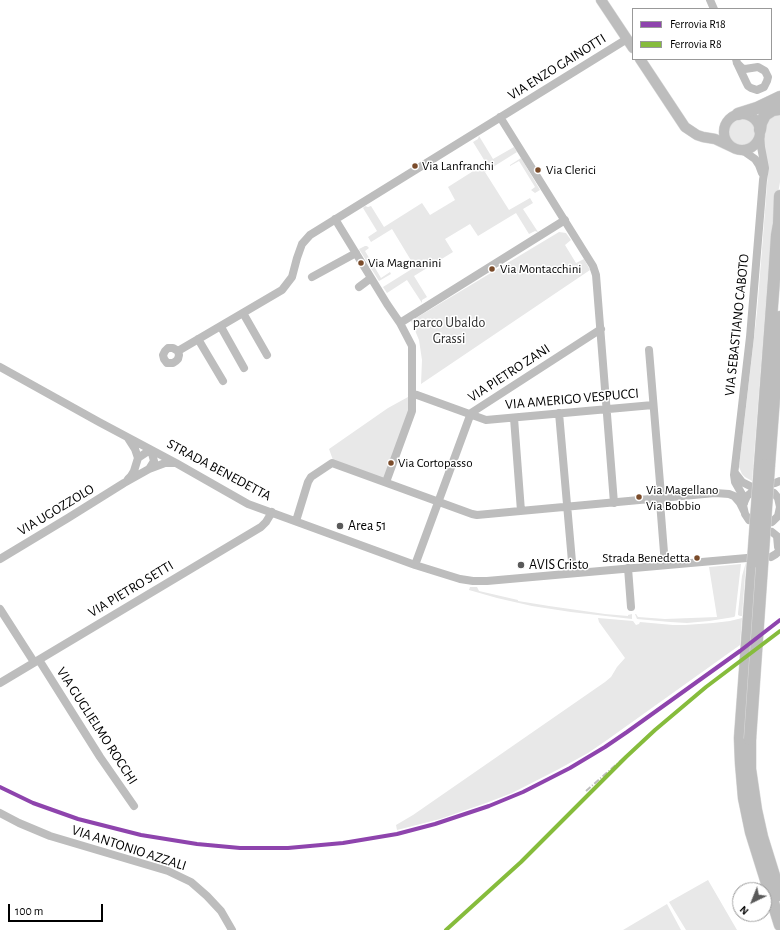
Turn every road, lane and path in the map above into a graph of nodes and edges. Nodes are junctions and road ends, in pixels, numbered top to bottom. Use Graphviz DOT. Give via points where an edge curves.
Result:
graph roads {
  1 [pos="602,0"];
  2 [pos="627,39"];
  3 [pos="632,46"];
  4 [pos="641,60"];
  5 [pos="780,97"];
  6 [pos="780,109"];
  7 [pos="676,112"];
  8 [pos="500,117"];
  9 [pos="733,117"];
  10 [pos="760,132"];
  11 [pos="735,149"];
  12 [pos="763,180"];
  13 [pos="780,196"];
  14 [pos="335,219"];
  15 [pos="565,220"];
  16 [pos="779,221"];
  17 [pos="356,253"];
  18 [pos="312,277"];
  19 [pos="371,278"];
  20 [pos="358,287"];
  21 [pos="243,313"];
  22 [pos="780,317"];
  23 [pos="400,323"];
  24 [pos="221,327"];
  25 [pos="601,329"];
  26 [pos="198,339"];
  27 [pos="649,350"];
  28 [pos="178,351"];
  29 [pos="267,356"];
  30 [pos="0,367"];
  31 [pos="244,368"];
  32 [pos="223,381"];
  33 [pos="412,394"];
  34 [pos="653,405"];
  35 [pos="606,409"];
  36 [pos="471,413"];
  37 [pos="559,413"];
  38 [pos="514,418"];
  39 [pos="127,437"];
  40 [pos="151,450"];
  41 [pos="138,458"];
  42 [pos="176,463"];
  43 [pos="765,465"];
  44 [pos="149,469"];
  45 [pos="735,472"];
  46 [pos="386,482"];
  47 [pos="124,483"];
  48 [pos="774,493"];
  49 [pos="660,499"];
  50 [pos="438,502"];
  51 [pos="614,503"];
  52 [pos="568,507"];
  53 [pos="744,507"];
  54 [pos="780,507"];
  55 [pos="521,511"];
  56 [pos="272,512"];
  57 [pos="749,520"];
  58 [pos="296,521"];
  59 [pos="772,522"];
  60 [pos="780,551"];
  61 [pos="770,554"];
  62 [pos="780,556"];
  63 [pos="747,558"];
  64 [pos="0,559"];
  65 [pos="415,565"];
  66 [pos="665,565"];
  67 [pos="628,568"];
  68 [pos="573,573"];
  69 [pos="631,607"];
  70 [pos="0,609"];
  71 [pos="36,661"];
  72 [pos="0,684"];
  73 [pos="745,739"];
  74 [pos="134,806"];
  75 [pos="0,813"];
  76 [pos="780,895"];
  77 [pos="780,925"];
  78 [pos="232,930"];
  1 -- 2 [label="main road"];
  2 -- 3 [label="main road"];
  2 -- 8 [label="street, VIA ENZO GAINOTTI"];
  4 -- 7 [label="main road"];
  5 -- 9 [label="highway"];
  6 -- 10 [label="highway" via="765,115 760,123"];
  7 -- 9 [label="main road" via="695,130 705,133 714,131"];
  7 -- 11 [label="main road" via="684,125 694,134"];
  8 -- 14 [label="street, VIA ENZO GAINOTTI"];
  8 -- 15 [label="street"];
  9 -- 10 [label="main road" via="747,114 753,117"];
  9 -- 11 [label="main road" via="725,125 724,134 727,142"];
  10 -- 11 [label="main road" via="751,148"];
  10 -- 12 [label="street, VIA SEBASTIANO CABOTO" via="765,168"];
  11 -- 12 [label="street, VIA SEBASTIANO CABOTO" via="757,161"];
  12 -- 45 [label="street, VIA SEBASTIANO CABOTO" via="752,324"];
  13 -- 16 [label="highway"];
  14 -- 17 [label="street"];
  14 -- 21 [label="street, VIA ENZO GAINOTTI" via="310,235 302,244 292,276 282,290"];
  15 -- 23 [label="street"];
  15 -- 25 [label="street" via="593,266"];
  16 -- 43 [label="highway"];
  17 -- 18 [label="street"];
  17 -- 19 [label="street"];
  19 -- 20 [label="street"];
  19 -- 23 [label="street"];
  21 -- 24 [label="street, VIA ENZO GAINOTTI"];
  21 -- 29 [label="street"];
  22 -- 43 [label="highway"];
  23 -- 33 [label="street" via="412,346"];
  24 -- 26 [label="street, VIA ENZO GAINOTTI"];
  24 -- 31 [label="street"];
  25 -- 35 [label="street"];
  25 -- 36 [label="street, VIA PIETRO ZANI"];
  26 -- 28 [label="street, VIA ENZO GAINOTTI"];
  26 -- 32 [label="street"];
  27 -- 34 [label="street"];
  30 -- 39 [label="street, STRADA BENEDETTA"];
  33 -- 36 [label="street"];
  33 -- 46 [label="street" via="412,411"];
  34 -- 35 [label="street, VIA AMERIGO VESPUCCI"];
  34 -- 49 [label="street"];
  35 -- 37 [label="street, VIA AMERIGO VESPUCCI"];
  35 -- 51 [label="street"];
  36 -- 38 [label="street, VIA AMERIGO VESPUCCI" via="486,420"];
  36 -- 50 [label="street, VIA PIETRO ZANI"];
  37 -- 38 [label="street, VIA AMERIGO VESPUCCI"];
  37 -- 52 [label="street"];
  38 -- 55 [label="street"];
  39 -- 40 [label="street, STRADA BENEDETTA"];
  39 -- 41 [label="street"];
  40 -- 41 [label="street"];
  40 -- 42 [label="street, STRADA BENEDETTA"];
  40 -- 44 [label="street" via="154,461"];
  41 -- 47 [label="street, VIA UGOZZOLO" via="131,476"];
  42 -- 44 [label="street, VIA UGOZZOLO" via="165,463"];
  42 -- 56 [label="street, STRADA BENEDETTA" via="248,504"];
  43 -- 73 [label="highway, bridge"];
  44 -- 47 [label="street, VIA UGOZZOLO"];
  45 -- 53 [label="street, VIA SEBASTIANO CABOTO" via="734,479 743,495"];
  45 -- 53 [label="street" via="742,482 752,489"];
  46 -- 50 [label="street"];
  46 -- 58 [label="street" via="332,463 311,477"];
  47 -- 64 [label="street, VIA UGOZZOLO"];
  48 -- 54 [label="street"];
  49 -- 51 [label="street"];
  49 -- 53 [label="street" via="715,493 729,494"];
  49 -- 66 [label="street"];
  50 -- 55 [label="street" via="477,515"];
  50 -- 65 [label="street, VIA PIETRO ZANI"];
  51 -- 52 [label="street"];
  52 -- 55 [label="street"];
  52 -- 68 [label="street"];
  53 -- 57 [label="street"];
  54 -- 59 [label="street" via="778,516"];
  56 -- 58 [label="street, STRADA BENEDETTA"];
  56 -- 71 [label="street, VIA PIETRO SETTI" via="261,527"];
  58 -- 65 [label="street, STRADA BENEDETTA"];
  60 -- 61 [label="street"];
  60 -- 61 [label="street" via="777,536 771,532 774,542"];
  61 -- 62 [label="street"];
  63 -- 66 [label="street, STRADA BENEDETTA"];
  65 -- 68 [label="street, STRADA BENEDETTA" via="473,581"];
  66 -- 67 [label="street, STRADA BENEDETTA"];
  67 -- 68 [label="street, STRADA BENEDETTA"];
  67 -- 69 [label="street"];
  70 -- 71 [label="street, VIA GUGLIELMO ROCCHI"];
  71 -- 72 [label="street, VIA PIETRO SETTI"];
  71 -- 74 [label="street, VIA GUGLIELMO ROCCHI"];
  73 -- 76 [label="highway" via="762,837"];
  73 -- 77 [label="highway" via="740,751 744,798 757,852"];
  75 -- 78 [label="street, VIA ANTONIO AZZALI" via="50,836 168,871 192,882 221,911"];
}
